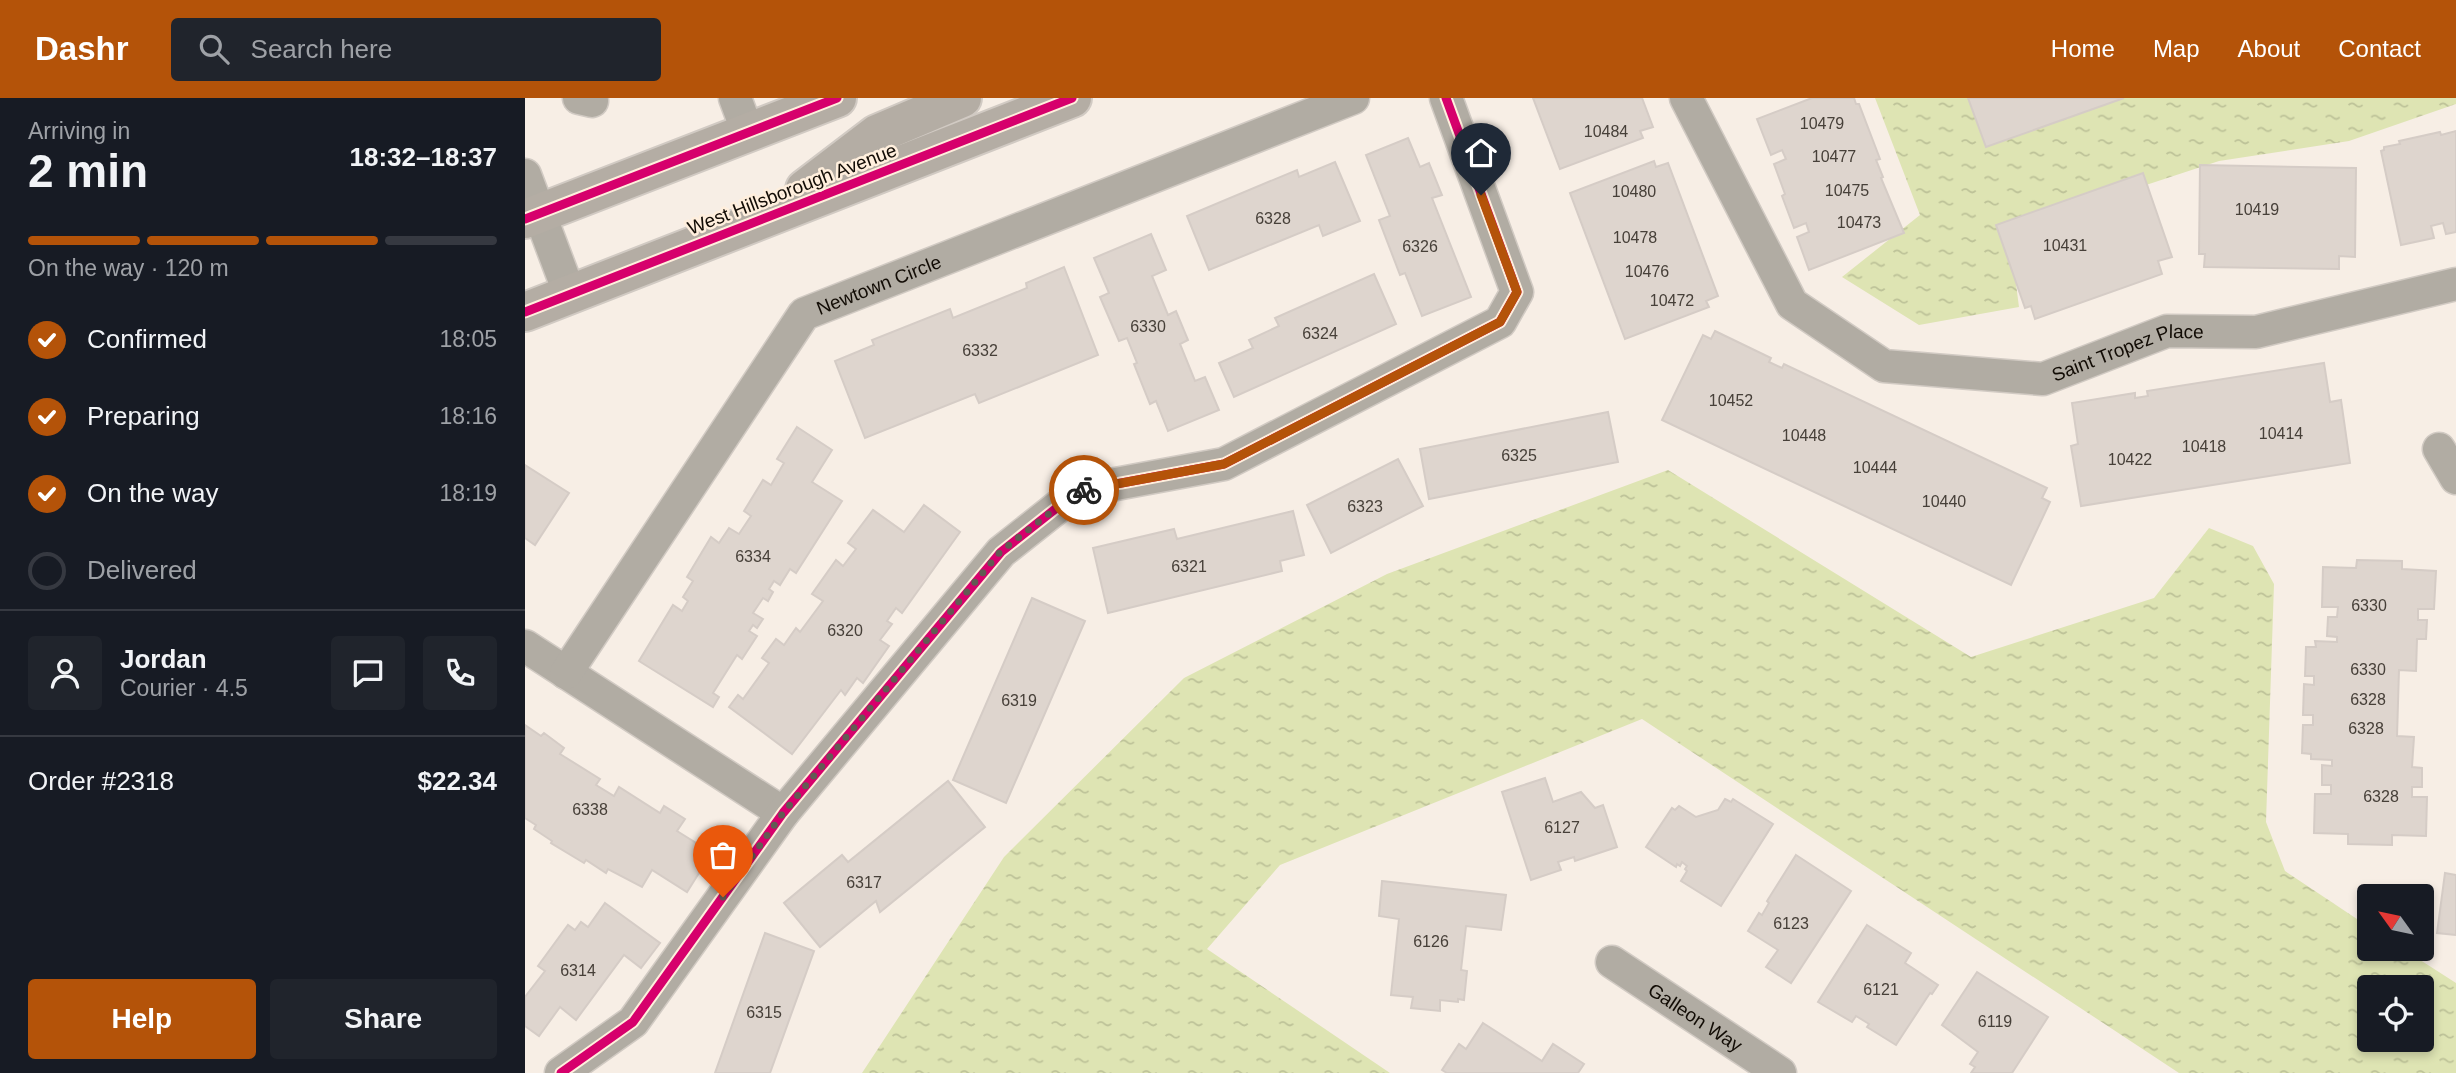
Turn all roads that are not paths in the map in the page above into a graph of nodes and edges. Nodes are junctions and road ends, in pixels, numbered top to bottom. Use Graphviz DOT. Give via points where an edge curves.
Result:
graph roads {
  1 [pos="837,98"];
  2 [pos="962,98"];
  3 [pos="1072,98"];
  4 [pos="1353,98"];
  5 [pos="1446,98"];
  6 [pos="1692,100"];
  7 [pos="741,115"];
  8 [pos="525,175"];
  9 [pos="532,217"];
  10 [pos="767,218"];
  11 [pos="2456,284"];
  12 [pos="570,295"];
  13 [pos="525,312"];
  14 [pos="2438,449"];
  15 [pos="2456,478"];
  16 [pos="525,646"];
  17 [pos="566,673"];
  18 [pos="783,813"];
  19 [pos="1612,962"];
  20 [pos="561,1073"];
  21 [pos="1780,1073"];
  1 -- 7 [label="main road"];
  2 -- 10 [label="main road" via="877,134"];
  3 -- 10 [label="main road, West Hillsborough Avenue"];
  4 -- 17 [label="street, Newtown Circle" via="804,314"];
  5 -- 18 [label="street" via="1517,292 1500,322 1224,464 1078,491 1000,552"];
  6 -- 11 [label="street, Saint Tropez Place" via="1792,304 1884,366 2043,379 2167,331 2256,332"];
  7 -- 9 [label="main road"];
  8 -- 9 [label="street"];
  9 -- 12 [label="street"];
  10 -- 12 [label="main road, West Hillsborough Avenue"];
  12 -- 13 [label="main road, West Hillsborough Avenue"];
  14 -- 15 [label="street"];
  16 -- 17 [label="street"];
  17 -- 18 [label="street"];
  18 -- 20 [label="street" via="633,1023"];
  19 -- 21 [label="street, Galleon Way"];
}
